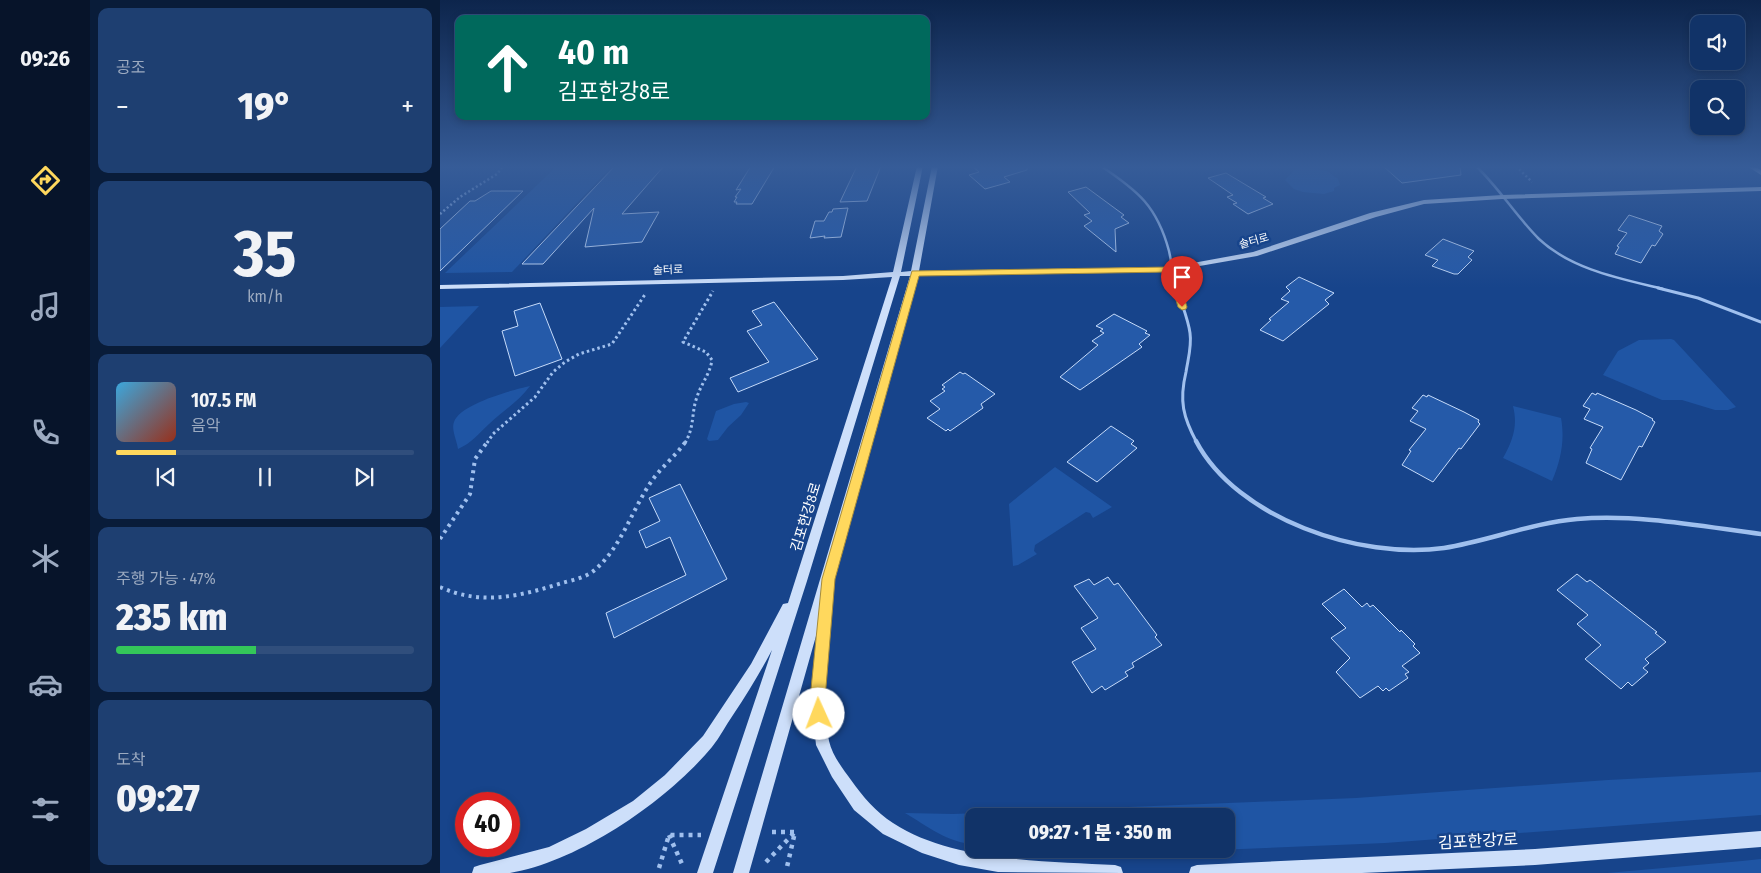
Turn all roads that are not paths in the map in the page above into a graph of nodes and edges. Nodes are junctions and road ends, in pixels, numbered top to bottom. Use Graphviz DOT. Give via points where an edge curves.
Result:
graph roads {
  1 [pos="911,207"];
  2 [pos="927,207"];
  3 [pos="1150,207"];
  4 [pos="1402,207"];
  5 [pos="1511,207"];
  6 [pos="1171,269"];
  7 [pos="915,273"];
  8 [pos="897,274"];
  9 [pos="440,280"];
  10 [pos="440,287"];
  11 [pos="1761,322"];
  12 [pos="1761,534"];
  13 [pos="828,579"];
  14 [pos="802,581"];
  15 [pos="1761,839"];
  16 [pos="480,873"];
  17 [pos="705,873"];
  18 [pos="741,873"];
  19 [pos="1115,873"];
  20 [pos="1197,873"];
  1 -- 8 [label="street, 김포한강8로"];
  2 -- 7 [label="street"];
  3 -- 6 [label="lane" via="1169,252"];
  4 -- 6 [label="street, 솔터로" via="1254,254"];
  5 -- 11 [label="lane" via="1540,240 1578,264 1620,280 1705,300"];
  6 -- 7 [label="street, 솔터로"];
  6 -- 12 [label="lane" via="1191,343 1181,393 1186,422 1194,438 1230,483 1290,522 1335,538 1402,550 1453,546 1534,525 1587,519 1652,519"];
  7 -- 8 [label="street, 솔터로"];
  7 -- 13 [label="street"];
  8 -- 9 [label="street, 솔터로" via="850,271"];
  8 -- 10 [label="street, 솔터로"];
  8 -- 14 [label="street, 김포한강8로"];
  13 -- 18 [label="street"];
  13 -- 19 [label="street" via="817,699 823,744 844,787 873,819 907,840 972,861"];
  14 -- 16 [label="street" via="756,668 708,741 670,780 638,806 559,850"];
  14 -- 17 [label="street, 김포한강8로"];
  15 -- 20 [label="street, 김포한강7로" via="1535,857"];
}
